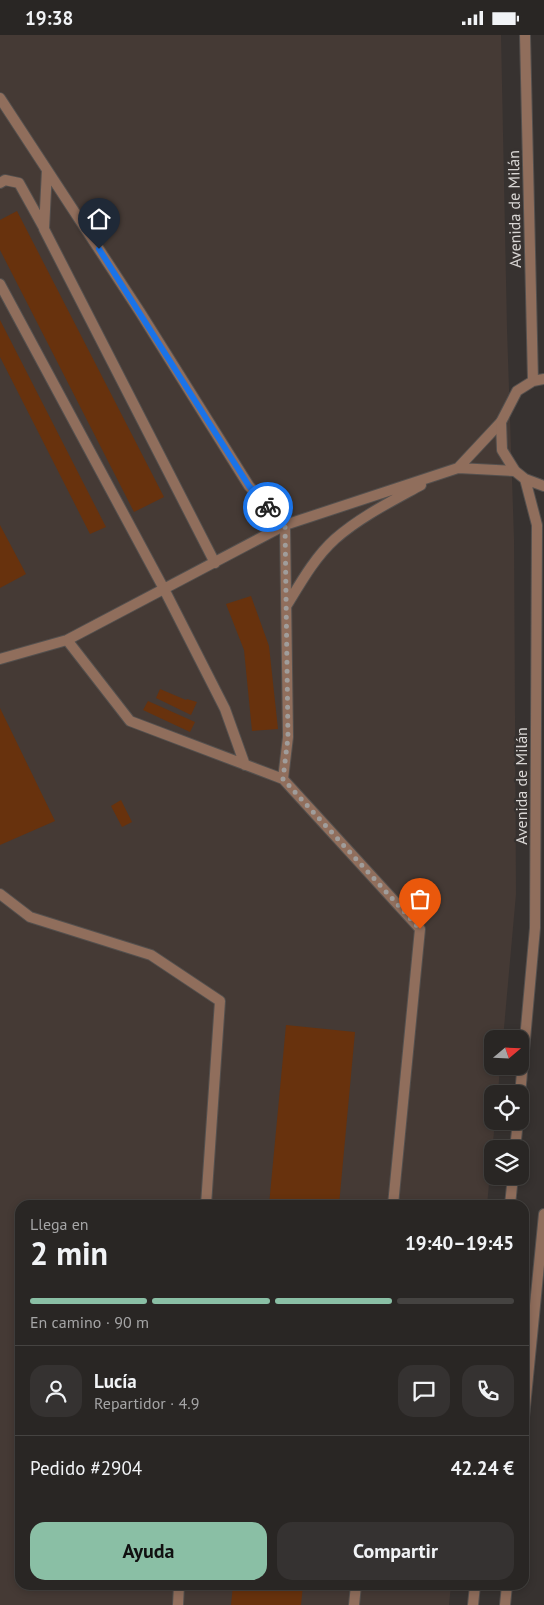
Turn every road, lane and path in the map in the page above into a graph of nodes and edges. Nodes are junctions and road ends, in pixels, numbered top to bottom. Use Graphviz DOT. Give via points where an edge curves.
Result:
graph roads {
  1 [pos="525,35"];
  2 [pos="0,98"];
  3 [pos="3,109"];
  4 [pos="47,170"];
  5 [pos="0,183"];
  6 [pos="44,229"];
  7 [pos="0,284"];
  8 [pos="539,380"];
  9 [pos="501,422"];
  10 [pos="458,469"];
  11 [pos="515,471"];
  12 [pos="441,474"];
  13 [pos="525,479"];
  14 [pos="544,486"];
  15 [pos="285,525"];
  16 [pos="214,563"];
  17 [pos="164,589"];
  18 [pos="286,605"];
  19 [pos="66,640"];
  20 [pos="0,659"];
  21 [pos="245,765"];
  22 [pos="283,779"];
  23 [pos="0,894"];
  24 [pos="521,1085"];
  25 [pos="511,1185"];
  26 [pos="206,1200"];
  27 [pos="393,1200"];
  28 [pos="510,1200"];
  29 [pos="544,1213"];
  30 [pos="529,1366"];
  31 [pos="179,1590"];
  32 [pos="356,1590"];
  33 [pos="474,1590"];
  34 [pos="506,1590"];
  35 [pos="178,1605"];
  36 [pos="354,1605"];
  37 [pos="473,1605"];
  38 [pos="505,1605"];
  1 -- 8 [label="street, Avenida de Milán"];
  2 -- 3 [label="street"];
  3 -- 4 [label="street"];
  4 -- 6 [label="street"];
  4 -- 15 [label="street" via="249,486"];
  5 -- 6 [label="street" via="5,180 19,183"];
  6 -- 16 [label="street"];
  7 -- 17 [label="street"];
  8 -- 9 [label="street" via="517,391"];
  9 -- 10 [label="street"];
  9 -- 11 [label="street" via="502,450"];
  10 -- 11 [label="street"];
  10 -- 12 [label="street"];
  11 -- 13 [label="street"];
  12 -- 15 [label="street"];
  12 -- 18 [label="street" via="335,539"];
  13 -- 14 [label="street"];
  13 -- 24 [label="street, Avenida de Milán" via="537,525 536,899"];
  15 -- 16 [label="street"];
  15 -- 18 [label="street"];
  16 -- 17 [label="street"];
  17 -- 19 [label="street"];
  17 -- 21 [label="street" via="226,709"];
  18 -- 22 [label="street" via="288,737"];
  19 -- 20 [label="street"];
  19 -- 21 [label="street" via="130,721"];
  21 -- 22 [label="street"];
  22 -- 27 [label="street" via="420,929"];
  23 -- 26 [label="street" via="30,917 151,955 220,1001"];
  25 -- 28 [label="street"];
  29 -- 30 [label="street"];
  31 -- 35 [label="street"];
  32 -- 36 [label="street"];
  33 -- 37 [label="street"];
  34 -- 38 [label="street"];
}
